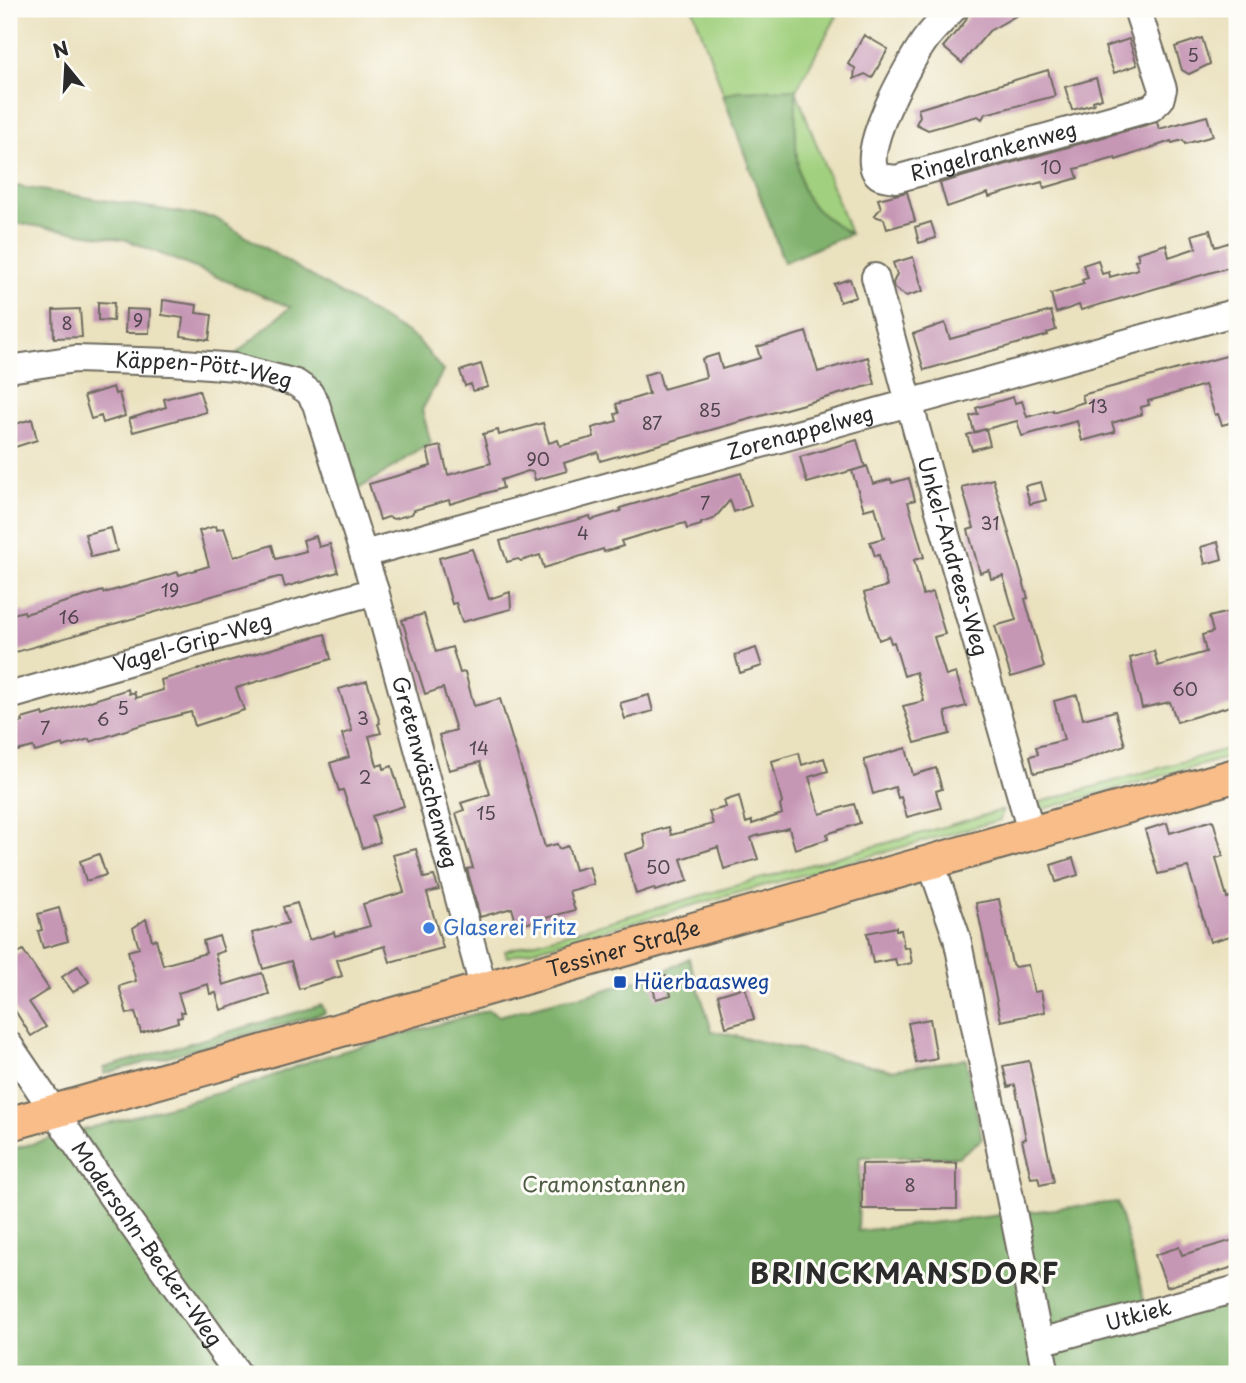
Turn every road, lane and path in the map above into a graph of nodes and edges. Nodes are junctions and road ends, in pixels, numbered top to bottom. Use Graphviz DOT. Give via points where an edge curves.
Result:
graph roads {
  1 [pos="954,9"];
  2 [pos="1137,9"];
  3 [pos="875,277"];
  4 [pos="1237,312"];
  5 [pos="9,369"];
  6 [pos="908,402"];
  7 [pos="364,554"];
  8 [pos="375,591"];
  9 [pos="9,696"];
  10 [pos="1237,775"];
  11 [pos="1032,835"];
  12 [pos="931,863"];
  13 [pos="484,990"];
  14 [pos="9,1045"];
  15 [pos="53,1112"];
  16 [pos="9,1125"];
  17 [pos="1237,1289"];
  18 [pos="1040,1342"];
  19 [pos="238,1374"];
  20 [pos="1046,1374"];
  1 -- 2 [label="street, Ringelrankenweg" via="922,44 889,102 872,157 880,176 896,179 1151,108 1163,89"];
  3 -- 6 [label="street, Unkel-Andrees-Weg"];
  4 -- 6 [label="street, Zorenappelweg"];
  5 -- 7 [label="street, Käppen-Pött-Weg" via="75,359 171,362 235,367 296,383 316,404"];
  6 -- 7 [label="street, Zorenappelweg"];
  6 -- 11 [label="street, Unkel-Andrees-Weg"];
  7 -- 8 [label="street, Gretenwäschenweg"];
  8 -- 9 [label="street, Vagel-Grip-Weg"];
  8 -- 13 [label="street, Gretenwäschenweg"];
  10 -- 11 [label="main road, Tessiner Straße"];
  11 -- 12 [label="main road, Tessiner Straße"];
  12 -- 13 [label="main road, Tessiner Straße"];
  12 -- 18 [label="street" via="957,938"];
  13 -- 15 [label="main road, Tessiner Straße"];
  14 -- 15 [label="street, Modersohn-Becker-Weg"];
  15 -- 16 [label="main road, Tessiner Straße"];
  15 -- 19 [label="street, Modersohn-Becker-Weg"];
  17 -- 18 [label="street, Utkiek"];
  18 -- 20 [label="street"];
}
